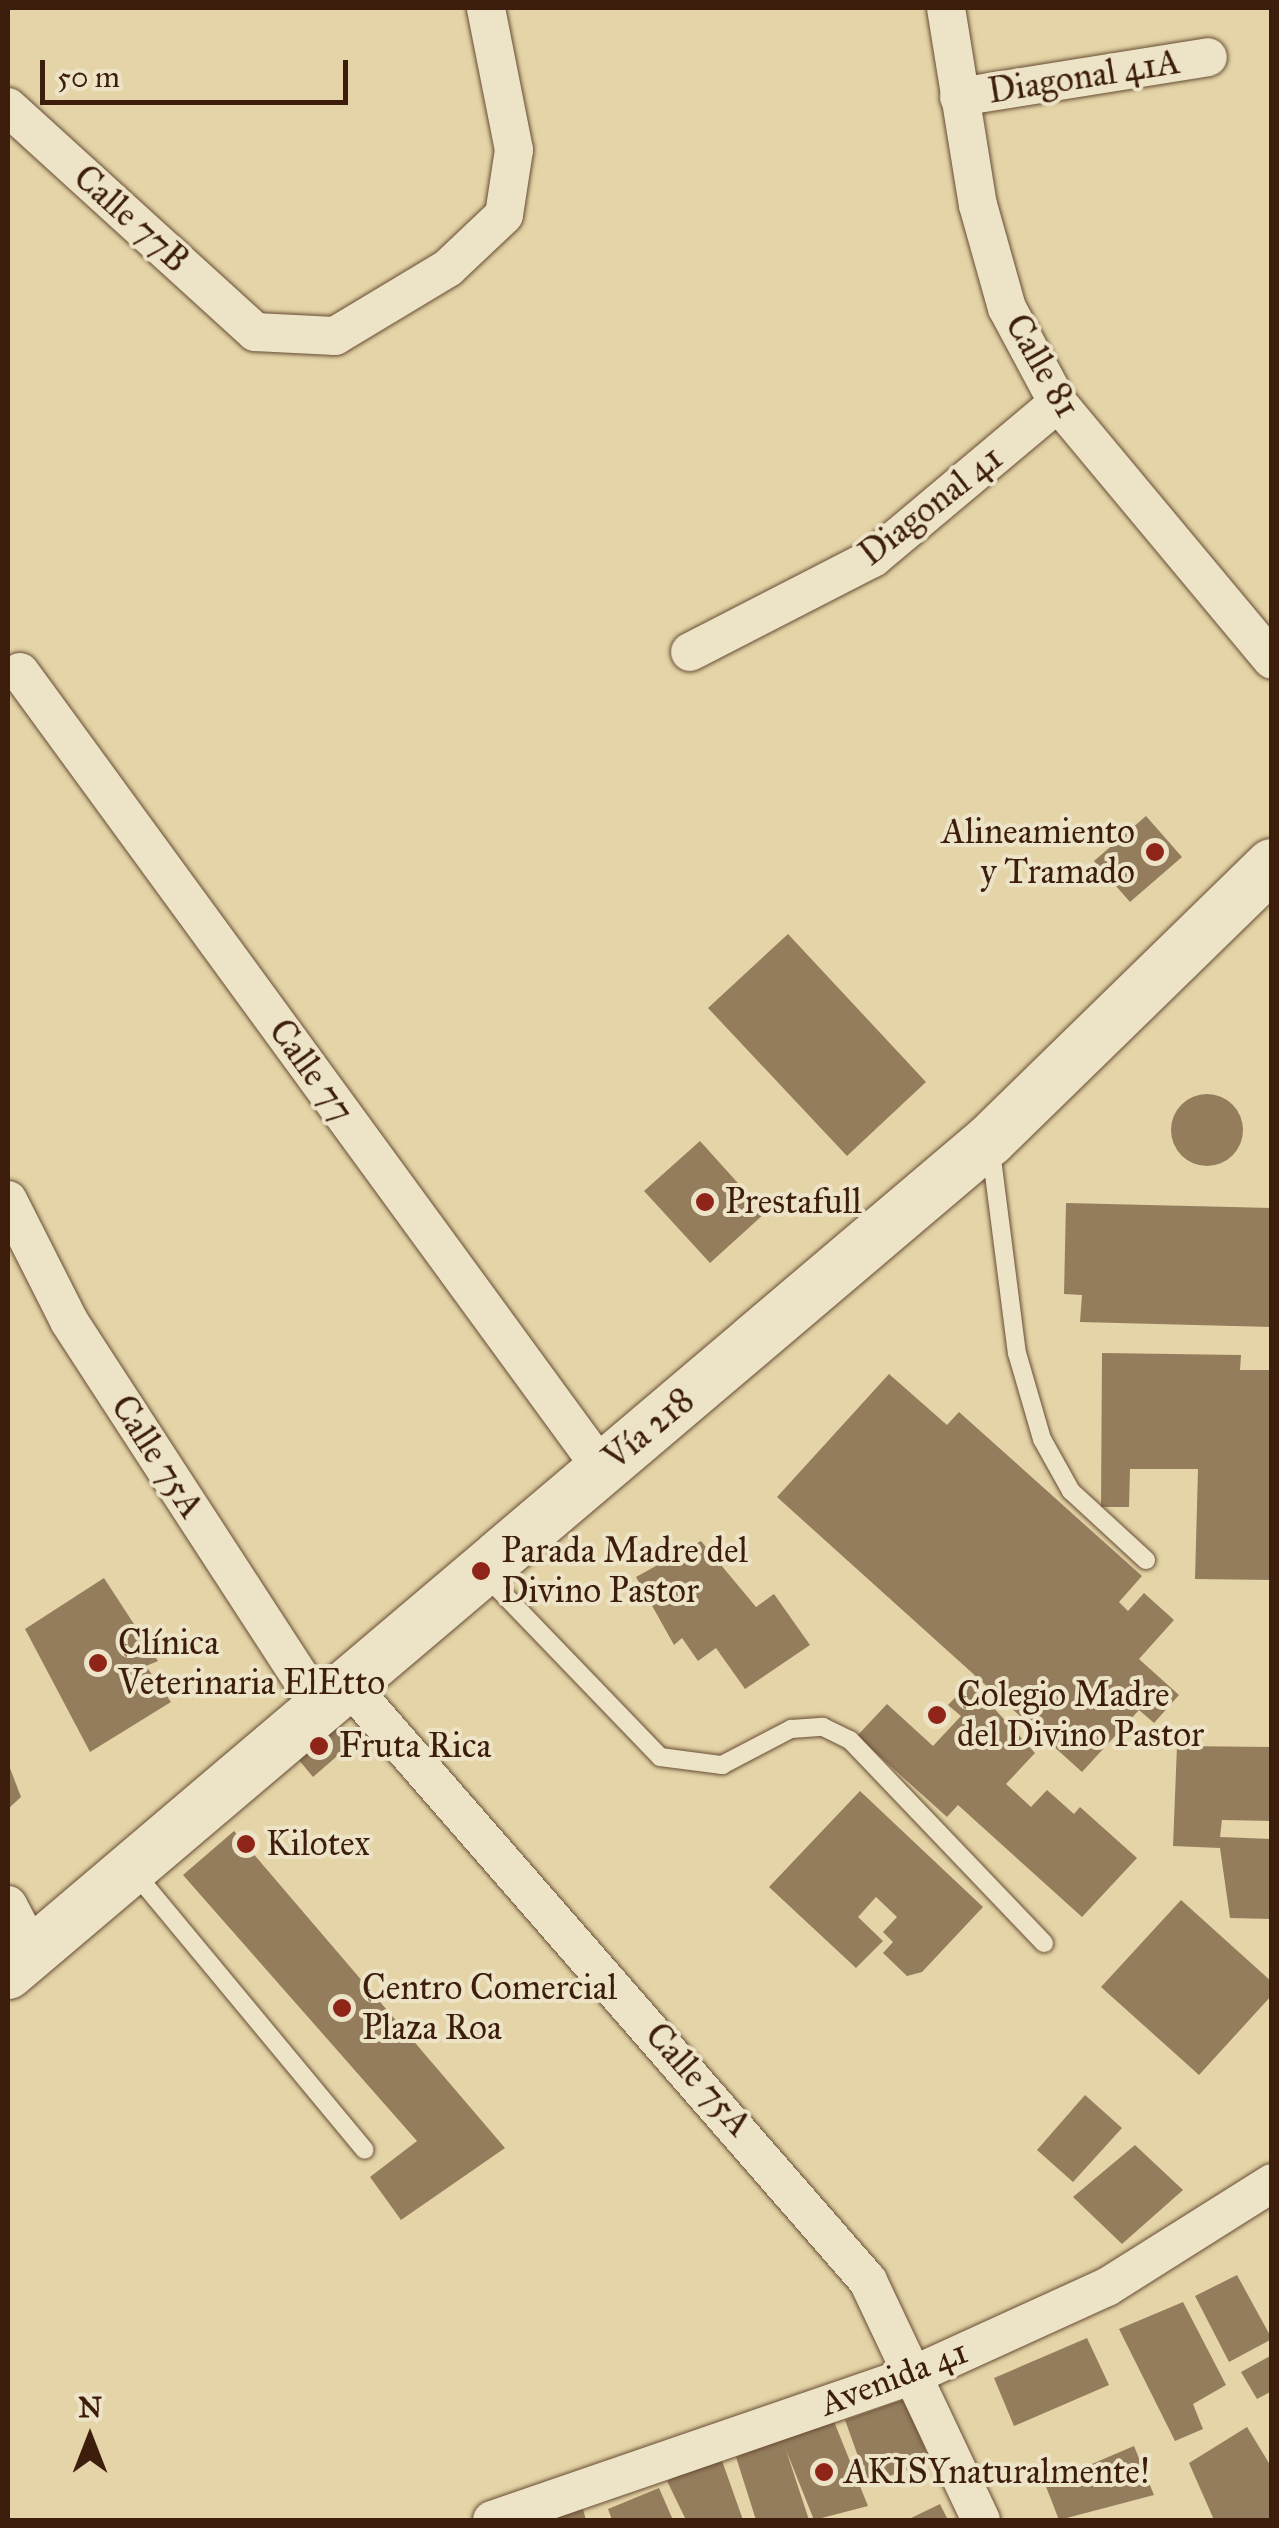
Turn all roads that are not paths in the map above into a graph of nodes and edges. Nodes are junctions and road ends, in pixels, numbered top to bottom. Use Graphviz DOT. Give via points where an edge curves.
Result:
graph roads {
  1 [pos="486,8"];
  2 [pos="946,8"];
  3 [pos="1208,56"];
  4 [pos="959,96"];
  5 [pos="8,107"];
  6 [pos="1058,404"];
  7 [pos="690,652"];
  8 [pos="1272,660"];
  9 [pos="20,672"];
  10 [pos="1272,866"];
  11 [pos="990,1140"];
  12 [pos="8,1200"];
  13 [pos="602,1469"];
  14 [pos="1146,1560"];
  15 [pos="481,1570"];
  16 [pos="334,1696"];
  17 [pos="131,1868"];
  18 [pos="8,1904"];
  19 [pos="1044,1942"];
  20 [pos="20,1962"];
  21 [pos="365,2150"];
  22 [pos="1272,2183"];
  23 [pos="918,2373"];
  24 [pos="492,2520"];
  25 [pos="981,2520"];
  1 -- 5 [label="street, Calle 77B" via="514,150 504,216 448,268 335,336 255,332"];
  2 -- 4 [label="street, Calle 81"];
  3 -- 4 [label="street, Diagonal 41A"];
  4 -- 6 [label="street, Calle 81" via="1007,308"];
  6 -- 7 [label="street, Diagonal 41" via="873,558"];
  6 -- 8 [label="street, Calle 81"];
  9 -- 13 [label="street, Calle 77"];
  10 -- 11 [label="main road, Vía 218"];
  11 -- 13 [label="main road, Vía 218"];
  11 -- 14 [label="lane" via="1017,1353 1042,1440 1071,1491"];
  12 -- 16 [label="street, Calle 75A" via="69,1321"];
  13 -- 15 [label="main road, Vía 218"];
  15 -- 16 [label="main road, Vía 218"];
  15 -- 19 [label="lane" via="660,1756 722,1766 807,1728 850,1740"];
  16 -- 17 [label="main road, Vía 218"];
  16 -- 23 [label="street, Calle 75A" via="767,2158 868,2281"];
  17 -- 20 [label="main road, Vía 218"];
  17 -- 21 [label="lane"];
  18 -- 20 [label="street"];
  22 -- 23 [label="street, Avenida 41" via="1107,2288"];
  23 -- 24 [label="street, Avenida 41"];
  23 -- 25 [label="street, Calle 75A"];
}
